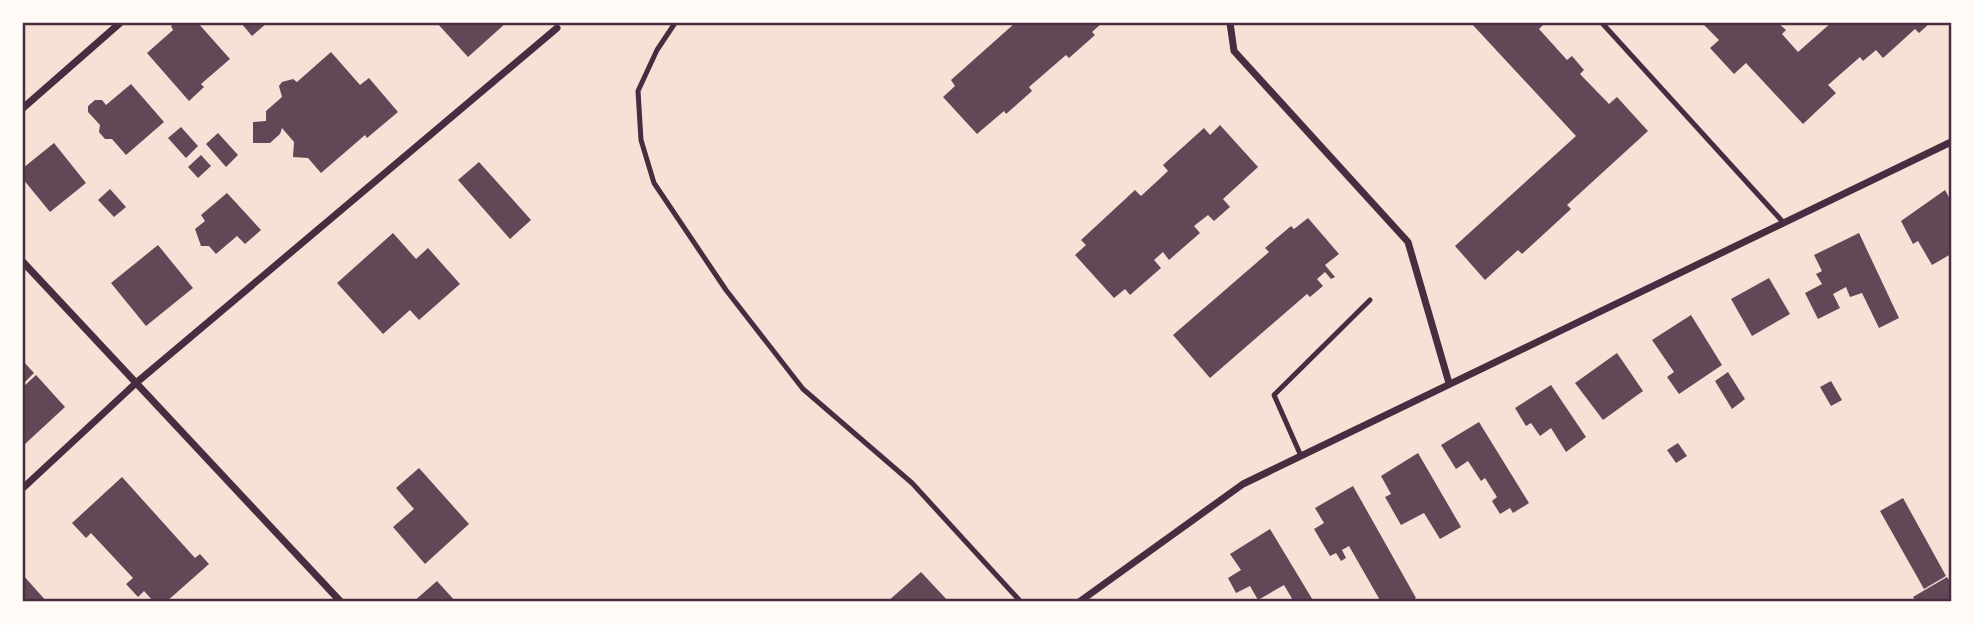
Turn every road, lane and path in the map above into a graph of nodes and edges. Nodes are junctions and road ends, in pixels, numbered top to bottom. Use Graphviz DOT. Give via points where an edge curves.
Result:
graph roads {
  1 [pos="120,23"];
  2 [pos="675,23"];
  3 [pos="1230,23"];
  4 [pos="1602,23"];
  5 [pos="557,28"];
  6 [pos="23,108"];
  7 [pos="1951,142"];
  8 [pos="1783,222"];
  9 [pos="23,262"];
  10 [pos="1370,300"];
  11 [pos="136,383"];
  12 [pos="1449,383"];
  13 [pos="1301,456"];
  14 [pos="23,488"];
  15 [pos="341,602"];
  16 [pos="1021,602"];
  17 [pos="1079,602"];
  1 -- 6 [label="street"];
  2 -- 16 [label="lane" via="638,91 641,140 654,183 726,290 803,390 912,483"];
  3 -- 12 [label="street" via="1234,51 1408,242"];
  4 -- 8 [label="lane"];
  5 -- 11 [label="street"];
  7 -- 8 [label="street"];
  8 -- 12 [label="street"];
  9 -- 11 [label="street"];
  10 -- 13 [label="lane" via="1274,395"];
  11 -- 14 [label="street"];
  11 -- 15 [label="street"];
  12 -- 13 [label="street"];
  13 -- 17 [label="street" via="1243,484"];
}
